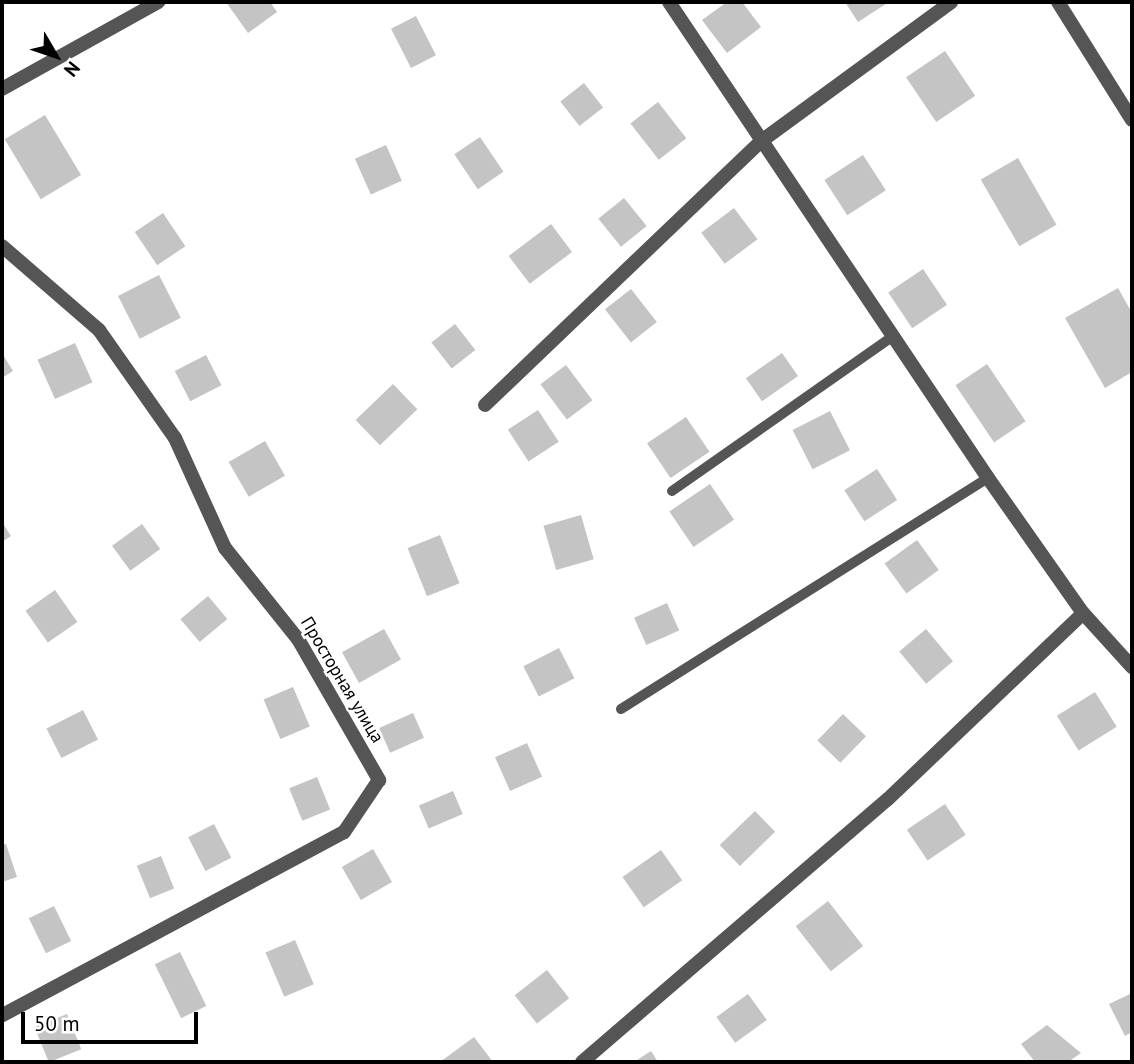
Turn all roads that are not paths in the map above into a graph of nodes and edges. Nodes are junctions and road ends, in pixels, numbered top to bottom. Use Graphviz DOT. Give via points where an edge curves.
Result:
graph roads {
  1 [pos="158,2"];
  2 [pos="669,2"];
  3 [pos="951,2"];
  4 [pos="1058,2"];
  5 [pos="2,89"];
  6 [pos="1132,120"];
  7 [pos="760,142"];
  8 [pos="2,246"];
  9 [pos="892,337"];
  10 [pos="485,405"];
  11 [pos="988,478"];
  12 [pos="672,491"];
  13 [pos="1083,612"];
  14 [pos="1132,667"];
  15 [pos="621,709"];
  16 [pos="2,1015"];
  17 [pos="582,1062"];
  1 -- 5 [label="street"];
  2 -- 7 [label="street"];
  3 -- 7 [label="street"];
  4 -- 6 [label="street"];
  7 -- 9 [label="street"];
  7 -- 10 [label="street"];
  8 -- 16 [label="street, Просторная улица" via="99,330 175,438 225,548 298,639 379,780 344,832"];
  9 -- 11 [label="street"];
  9 -- 12 [label="lane"];
  11 -- 13 [label="street"];
  11 -- 15 [label="lane"];
  13 -- 14 [label="street"];
  13 -- 17 [label="street" via="888,799"];
}
